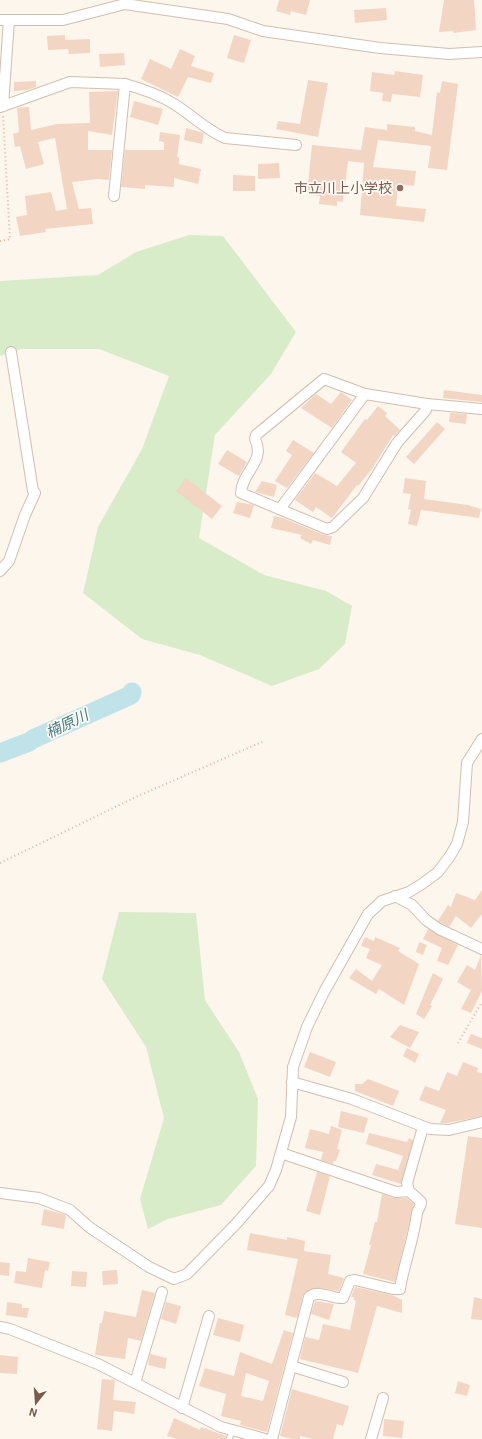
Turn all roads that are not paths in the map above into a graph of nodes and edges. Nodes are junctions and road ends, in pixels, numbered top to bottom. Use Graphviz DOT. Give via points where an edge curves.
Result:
graph roads {
  1 [pos="5,20"];
  2 [pos="482,52"];
  3 [pos="125,84"];
  4 [pos="2,107"];
  5 [pos="296,145"];
  6 [pos="114,196"];
  7 [pos="11,352"];
  8 [pos="365,394"];
  9 [pos="427,404"];
  10 [pos="482,409"];
  11 [pos="280,509"];
  12 [pos="0,571"];
  13 [pos="482,739"];
  14 [pos="395,896"];
  15 [pos="482,949"];
  16 [pos="292,1082"];
  17 [pos="482,1122"];
  18 [pos="423,1127"];
  19 [pos="281,1152"];
  20 [pos="409,1191"];
  21 [pos="0,1193"];
  22 [pos="162,1292"];
  23 [pos="209,1316"];
  24 [pos="0,1327"];
  25 [pos="291,1366"];
  26 [pos="343,1382"];
  27 [pos="135,1383"];
  28 [pos="383,1398"];
  29 [pos="182,1408"];
  30 [pos="231,1435"];
  31 [pos="265,1439"];
  32 [pos="272,1439"];
  33 [pos="371,1439"];
  1 -- 2 [label="street" via="63,20 124,4 228,19 263,31 380,48 449,54"];
  1 -- 4 [label="street"];
  3 -- 4 [label="street" via="70,82"];
  3 -- 5 [label="street" via="148,90 175,104 225,138"];
  3 -- 6 [label="street"];
  7 -- 12 [label="street" via="35,494 8,561"];
  8 -- 9 [label="street"];
  8 -- 11 [label="street"];
  8 -- 11 [label="street" via="324,379 256,435 259,454 241,486 241,493"];
  9 -- 10 [label="street"];
  9 -- 11 [label="street" via="426,410 397,443 363,498 333,527 327,529"];
  13 -- 14 [label="street" via="467,763 462,822 457,844 438,872 409,892"];
  14 -- 15 [label="street" via="412,905 439,929"];
  14 -- 16 [label="street" via="382,901 368,914 353,938 307,1027 293,1067"];
  16 -- 18 [label="street" via="352,1099"];
  16 -- 19 [label="street" via="291,1117"];
  17 -- 18 [label="street" via="449,1130"];
  18 -- 20 [label="street" via="408,1177"];
  19 -- 20 [label="street" via="396,1192"];
  19 -- 21 [label="street" via="269,1186 253,1205 187,1274 174,1278 149,1267 89,1227 70,1210 39,1198"];
  20 -- 25 [label="street" via="419,1199 421,1207 418,1210 400,1289 354,1280 350,1281 342,1298 313,1294 309,1296"];
  22 -- 27 [label="street"];
  23 -- 29 [label="street"];
  24 -- 27 [label="street" via="10,1328 98,1364"];
  25 -- 26 [label="street"];
  25 -- 32 [label="street"];
  27 -- 29 [label="street"];
  28 -- 33 [label="street"];
  29 -- 30 [label="street" via="221,1427"];
  30 -- 31 [label="street"];
}
